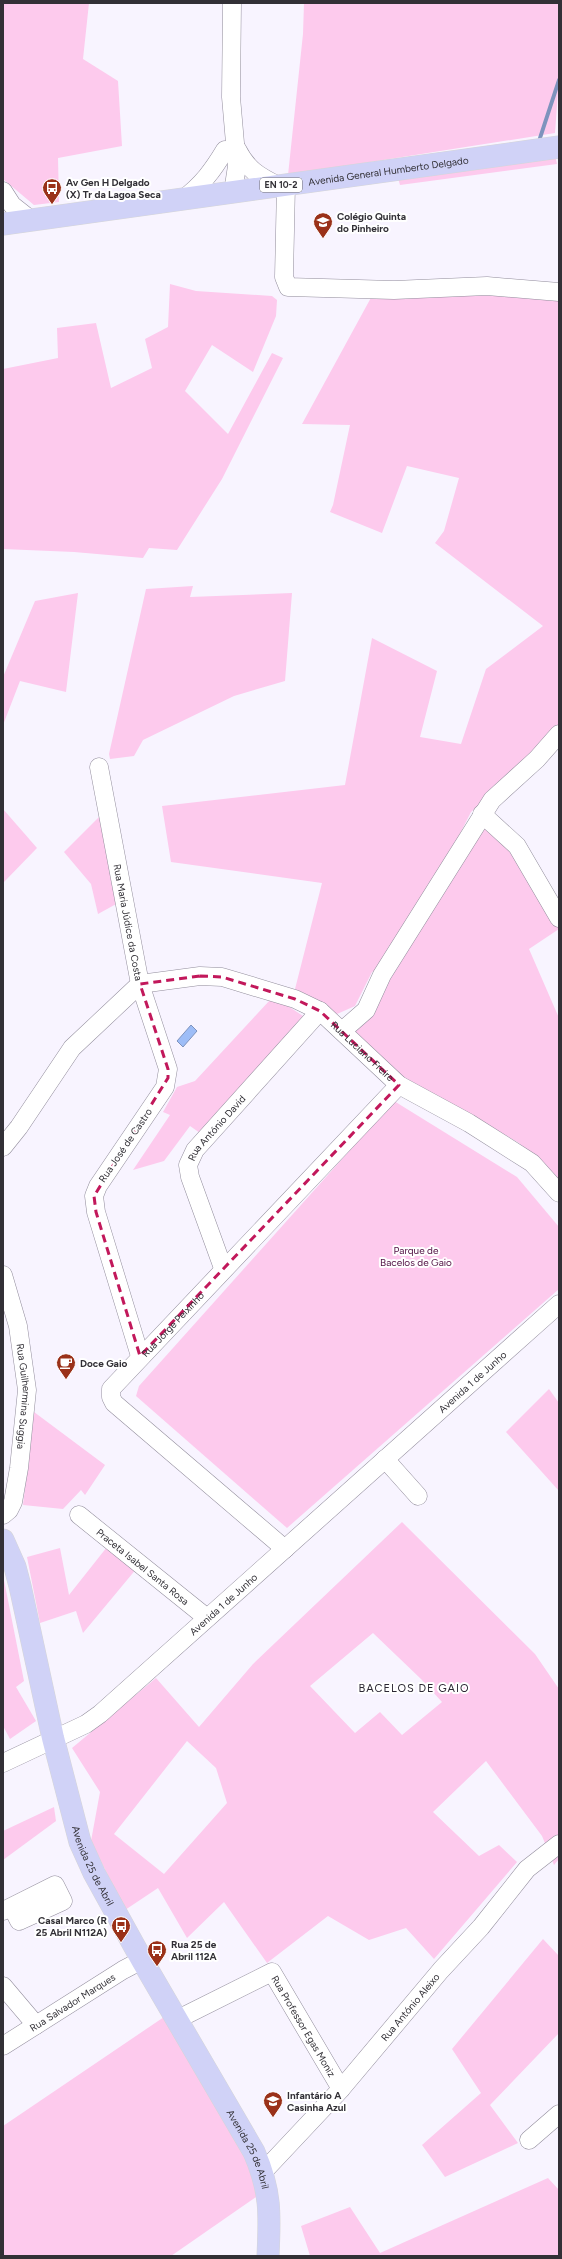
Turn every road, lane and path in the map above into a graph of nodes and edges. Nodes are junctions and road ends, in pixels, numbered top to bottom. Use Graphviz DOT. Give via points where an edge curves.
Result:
graph roads {
  1 [pos="232,3"];
  2 [pos="559,147"];
  3 [pos="231,148"];
  4 [pos="283,185"];
  5 [pos="3,191"];
  6 [pos="233,192"];
  7 [pos="183,199"];
  8 [pos="32,220"];
  9 [pos="3,224"];
  10 [pos="559,292"];
  11 [pos="559,734"];
  12 [pos="99,767"];
  13 [pos="482,814"];
  14 [pos="559,918"];
  15 [pos="140,984"];
  16 [pos="320,1011"];
  17 [pos="342,1031"];
  18 [pos="399,1085"];
  19 [pos="3,1147"];
  20 [pos="559,1193"];
  21 [pos="224,1268"];
  22 [pos="3,1275"];
  23 [pos="559,1304"];
  24 [pos="140,1356"];
  25 [pos="385,1460"];
  26 [pos="418,1496"];
  27 [pos="3,1515"];
  28 [pos="79,1515"];
  29 [pos="3,1540"];
  30 [pos="286,1549"];
  31 [pos="207,1618"];
  32 [pos="53,1738"];
  33 [pos="3,1763"];
  34 [pos="559,1844"];
  35 [pos="142,1960"];
  36 [pos="3,1986"];
  37 [pos="176,2020"];
  38 [pos="36,2025"];
  39 [pos="3,2046"];
  40 [pos="341,2089"];
  41 [pos="559,2114"];
  42 [pos="529,2140"];
  43 [pos="263,2172"];
  44 [pos="268,2256"];
  1 -- 3 [label="street"];
  2 -- 4 [label="main road, Avenida General Humberto Delgado / EN 10-2"];
  3 -- 4 [label="street" via="244,164 262,178"];
  3 -- 6 [label="street" via="237,166"];
  3 -- 7 [label="street" via="198,188"];
  4 -- 6 [label="main road, Avenida General Humberto Delgado / EN 10-2"];
  4 -- 10 [label="street" via="284,277 288,287 394,290 487,286"];
  5 -- 8 [label="street" via="12,205"];
  6 -- 7 [label="main road, Avenida General Humberto Delgado / EN 10-2"];
  7 -- 8 [label="main road, Avenida General Humberto Delgado / EN 10-2"];
  8 -- 9 [label="main road, Avenida General Humberto Delgado / EN 10-2"];
  11 -- 13 [label="street" via="537,759 492,800"];
  12 -- 15 [label="street, Rua Maria Júdice da Costa"];
  13 -- 14 [label="street" via="517,846"];
  13 -- 17 [label="street" via="382,975 366,1010"];
  15 -- 16 [label="street, Rua Luciano Freire" via="200,976 222,977 282,994"];
  15 -- 19 [label="street, Rua Maria Júdice da Costa" via="72,1048"];
  15 -- 24 [label="street, Rua José de Castro" via="168,1069 168,1078 165,1087 98,1186 94,1196 96,1212"];
  16 -- 17 [label="street, Rua Luciano Freire"];
  16 -- 21 [label="street, Rua António David" via="195,1150 188,1165 190,1177"];
  17 -- 18 [label="street, Rua Luciano Freire"];
  18 -- 20 [label="street, Rua Luciano Freire" via="469,1123 532,1163"];
  18 -- 21 [label="street, Rua Jorge Peixinho"];
  21 -- 24 [label="street, Rua Jorge Peixinho"];
  22 -- 27 [label="street, Rua Guilhermina Suggia" via="18,1326 27,1390 13,1502"];
  23 -- 25 [label="street, Avenida 1 de Junho"];
  24 -- 30 [label="street, Rua Jorge Peixinho" via="111,1389 114,1403"];
  25 -- 26 [label="street"];
  25 -- 30 [label="street, Avenida 1 de Junho"];
  28 -- 31 [label="street, Praceta Isabel Santa Rosa"];
  29 -- 32 [label="main road, Avenida 25 de Abril" via="20,1586"];
  30 -- 31 [label="street, Avenida 1 de Junho"];
  31 -- 32 [label="street, Avenida 1 de Junho" via="100,1714 86,1724"];
  32 -- 33 [label="street, Avenida 1 de Junho"];
  32 -- 35 [label="main road, Avenida 25 de Abril" via="80,1842 94,1873"];
  34 -- 40 [label="street, Rua António Aleixo" via="527,1869"];
  35 -- 37 [label="main road, Avenida 25 de Abril"];
  35 -- 38 [label="street, Rua Salvador Marques"];
  36 -- 38 [label="street"];
  37 -- 40 [label="street, Rua Professor Egas Moniz" via="272,1972"];
  37 -- 43 [label="main road, Avenida 25 de Abril" via="254,2152"];
  38 -- 39 [label="street, Rua Salvador Marques"];
  40 -- 43 [label="street, Rua António Aleixo"];
  41 -- 42 [label="street"];
  43 -- 44 [label="main road, Avenida 25 de Abril" via="270,2207"];
}
